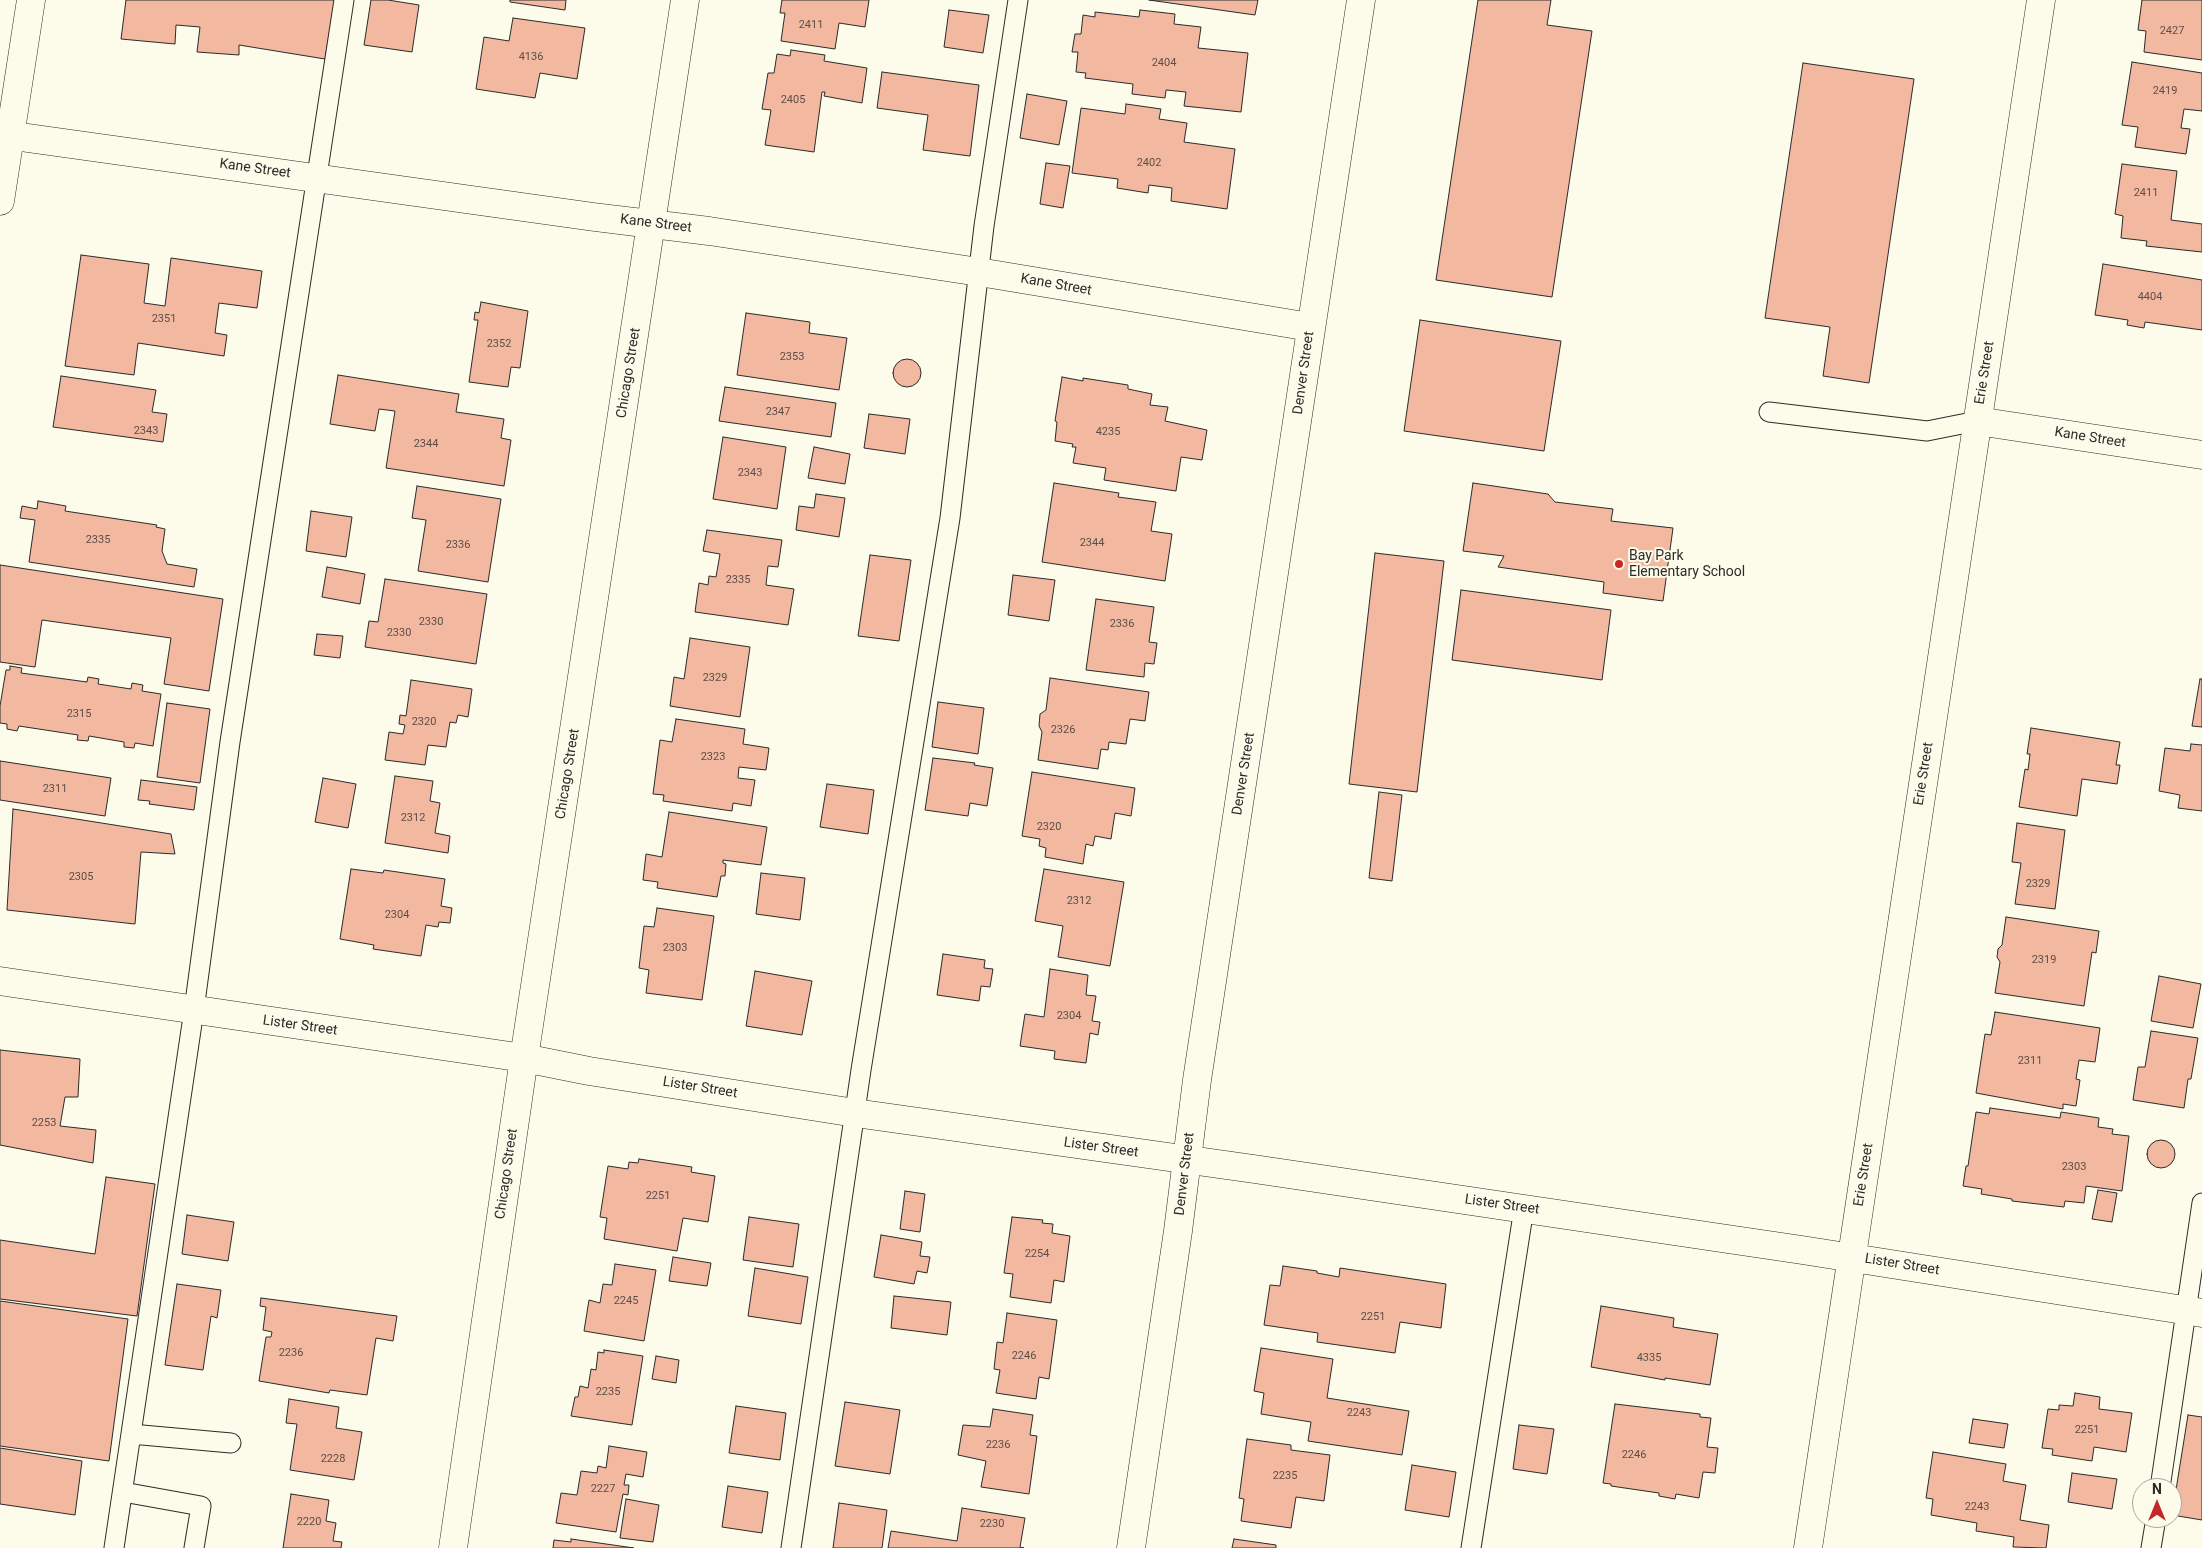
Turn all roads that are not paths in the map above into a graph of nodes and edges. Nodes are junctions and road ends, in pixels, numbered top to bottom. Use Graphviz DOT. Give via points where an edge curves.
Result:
graph roads {
  1 [pos="31,0"];
  2 [pos="344,0"];
  3 [pos="685,0"];
  4 [pos="1018,0"];
  5 [pos="1361,0"];
  6 [pos="2041,0"];
  7 [pos="5,134"];
  8 [pos="317,178"];
  9 [pos="0,201"];
  10 [pos="652,223"];
  11 [pos="978,272"];
  12 [pos="1310,327"];
  13 [pos="1769,412"];
  14 [pos="1977,422"];
  15 [pos="2202,455"];
  16 [pos="0,981"];
  17 [pos="194,1010"];
  18 [pos="524,1058"];
  19 [pos="855,1113"];
  20 [pos="1186,1160"];
  21 [pos="2202,1203"];
  22 [pos="1524,1208"];
  23 [pos="1852,1257"];
  24 [pos="2195,1312"];
  25 [pos="131,1434"];
  26 [pos="231,1443"];
  27 [pos="2162,1478"];
  28 [pos="123,1492"];
  29 [pos="2154,1528"];
  30 [pos="114,1548"];
  31 [pos="194,1548"];
  32 [pos="453,1548"];
  33 [pos="791,1548"];
  34 [pos="1131,1548"];
  35 [pos="1470,1548"];
  36 [pos="1808,1548"];
  37 [pos="2151,1548"];
  1 -- 7 [label="street"];
  2 -- 8 [label="lane"];
  3 -- 10 [label="street, Chicago Street"];
  4 -- 11 [label="lane"];
  5 -- 12 [label="street, Denver Street"];
  6 -- 14 [label="street, Erie Street"];
  7 -- 8 [label="street, Kane Street"];
  7 -- 9 [label="street"];
  8 -- 10 [label="street, Kane Street"];
  8 -- 17 [label="lane" via="230,742"];
  10 -- 11 [label="street, Kane Street"];
  10 -- 18 [label="street, Chicago Street"];
  11 -- 12 [label="street, Kane Street"];
  11 -- 19 [label="lane" via="950,518"];
  12 -- 20 [label="street, Denver Street"];
  13 -- 14 [label="lane" via="1927,430"];
  14 -- 15 [label="street, Kane Street"];
  14 -- 23 [label="street, Erie Street"];
  16 -- 17 [label="street, Lister Street"];
  17 -- 18 [label="street, Lister Street"];
  17 -- 25 [label="lane"];
  18 -- 19 [label="street, Lister Street"];
  18 -- 32 [label="street, Chicago Street"];
  19 -- 20 [label="street, Lister Street"];
  19 -- 33 [label="lane"];
  20 -- 22 [label="street, Lister Street"];
  20 -- 34 [label="street, Denver Street"];
  21 -- 24 [label="lane"];
  22 -- 23 [label="street, Lister Street"];
  22 -- 35 [label="lane"];
  23 -- 24 [label="street, Lister Street"];
  23 -- 36 [label="street, Erie Street"];
  24 -- 27 [label="lane"];
  25 -- 26 [label="lane"];
  25 -- 28 [label="lane"];
  28 -- 30 [label="lane"];
  28 -- 31 [label="lane" via="201,1506"];
  29 -- 37 [label="lane"];
}
